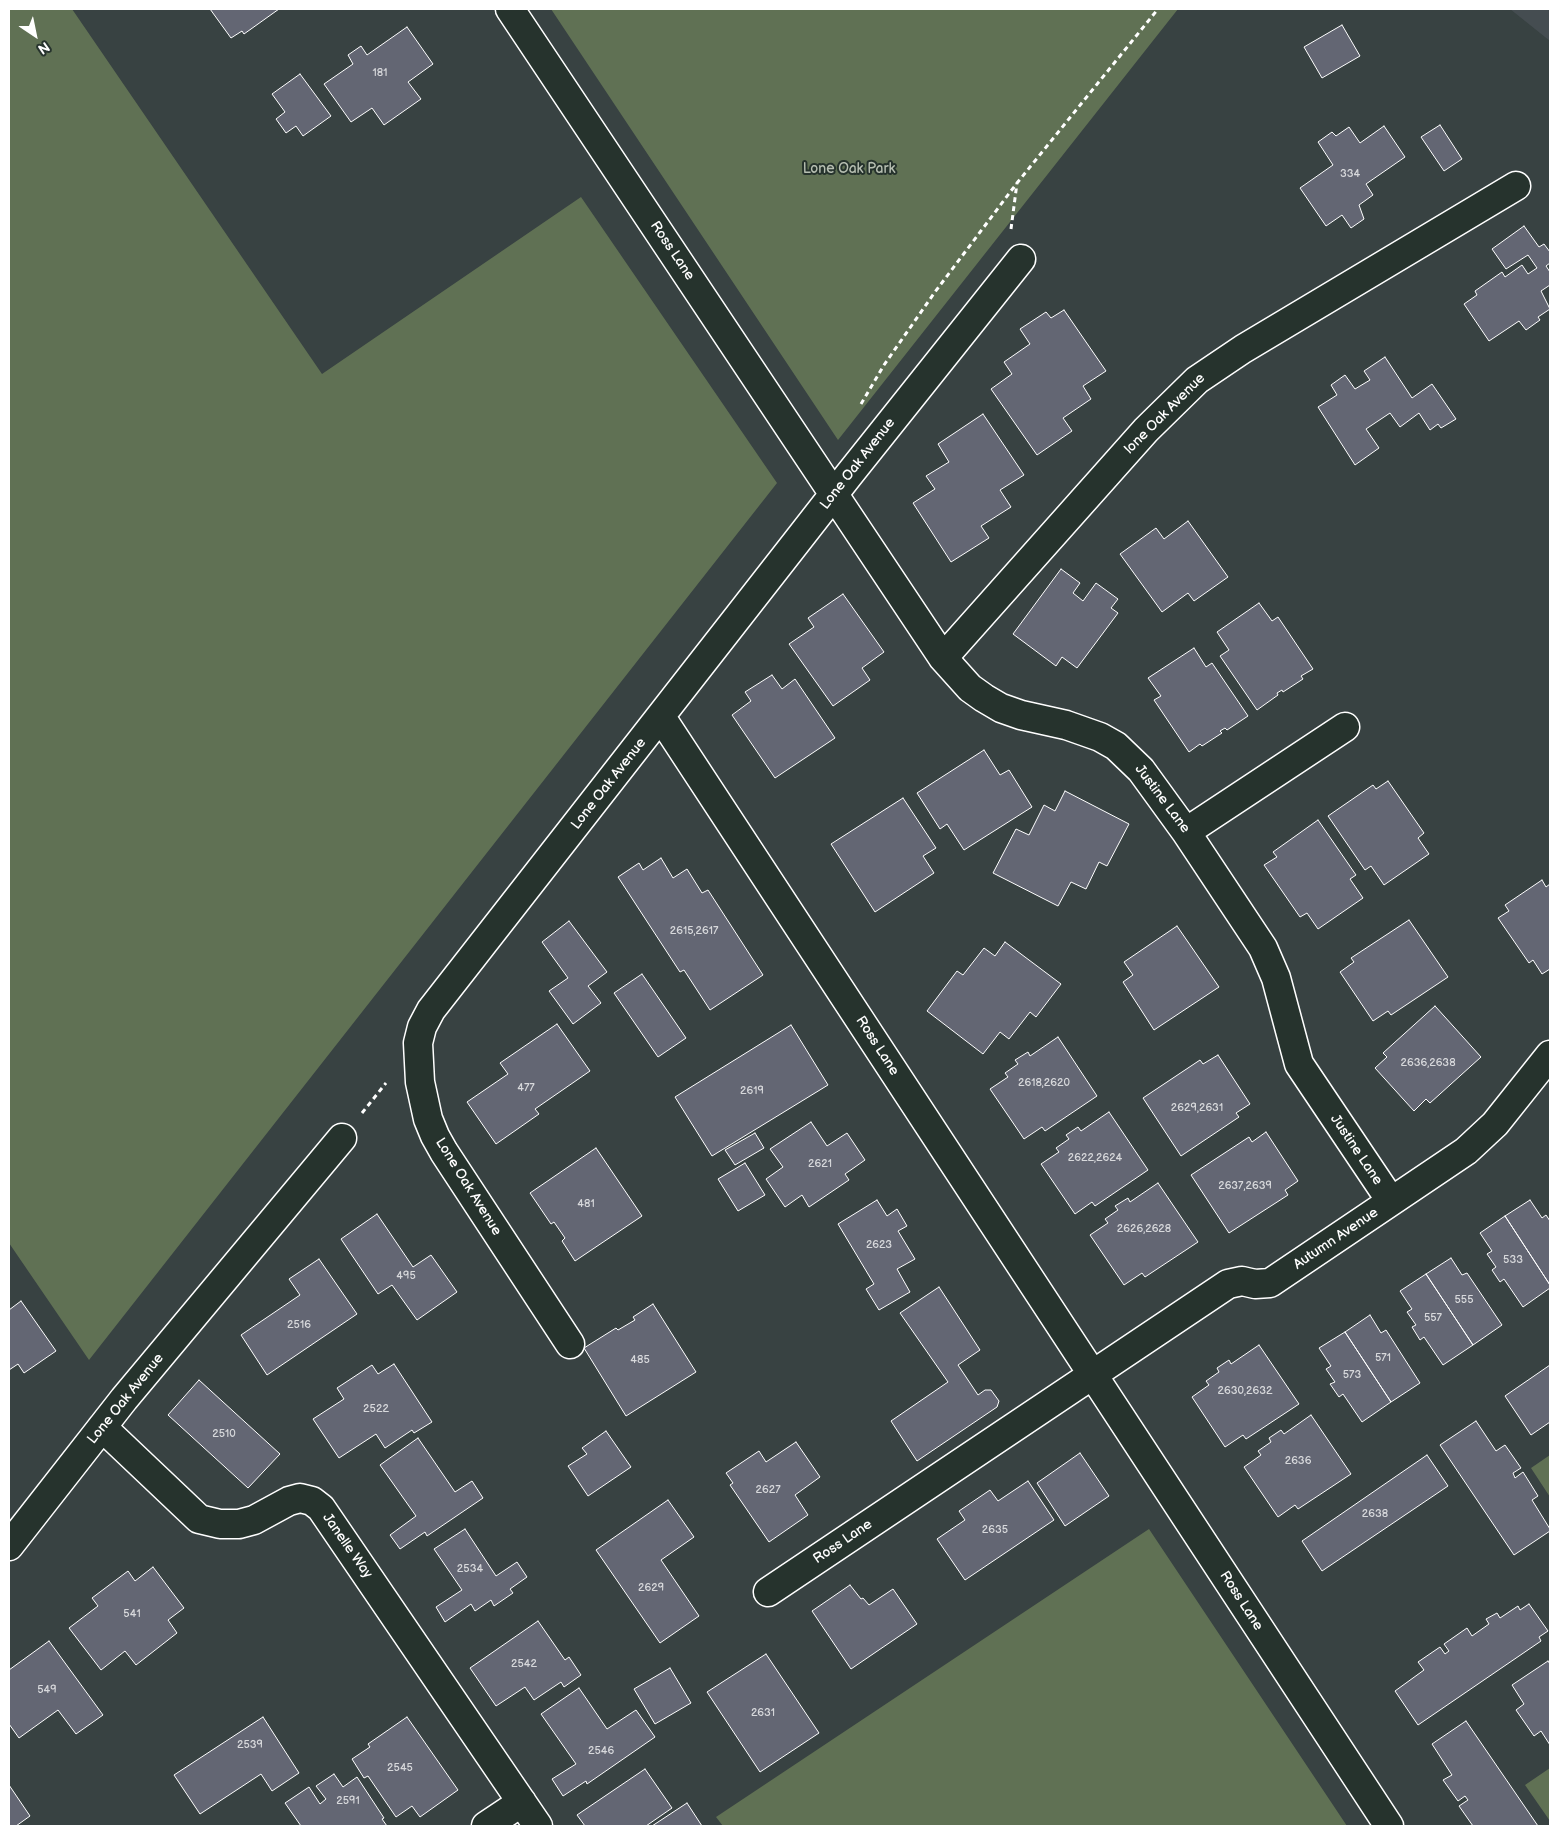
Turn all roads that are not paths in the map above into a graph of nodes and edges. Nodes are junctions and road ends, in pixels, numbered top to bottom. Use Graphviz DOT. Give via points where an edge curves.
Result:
graph roads {
  1 [pos="510,9"];
  2 [pos="1516,186"];
  3 [pos="1020,259"];
  4 [pos="835,493"];
  5 [pos="943,658"];
  6 [pos="661,717"];
  7 [pos="1344,727"];
  8 [pos="1186,832"];
  9 [pos="1550,1055"];
  10 [pos="342,1138"];
  11 [pos="1391,1202"];
  12 [pos="570,1344"];
  13 [pos="1093,1375"];
  14 [pos="102,1427"];
  15 [pos="9,1546"];
  16 [pos="768,1592"];
  17 [pos="522,1802"];
  18 [pos="486,1826"];
  19 [pos="538,1826"];
  20 [pos="1389,1826"];
  1 -- 4 [label="street, Ross Lane"];
  2 -- 5 [label="street, lone Oak Avenue" via="1243,349 1197,380 1146,430"];
  3 -- 4 [label="street, Lone Oak Avenue"];
  4 -- 5 [label="street, Justine Lane"];
  4 -- 6 [label="street, Lone Oak Avenue"];
  5 -- 8 [label="street, Justine Lane" via="970,688 1001,708 1083,730 1116,746 1141,770"];
  6 -- 12 [label="street, Lone Oak Avenue" via="431,1010 418,1043 423,1101 444,1152"];
  6 -- 13 [label="street, Ross Lane"];
  7 -- 8 [label="street"];
  8 -- 11 [label="street, Justine Lane" via="1270,962 1299,1064"];
  9 -- 11 [label="street, Autumn Avenue" via="1482,1139"];
  10 -- 14 [label="street, Lone Oak Avenue"];
  11 -- 13 [label="street, Autumn Avenue" via="1270,1283 1242,1281 1228,1284"];
  13 -- 16 [label="street, Ross Lane"];
  13 -- 20 [label="street, Ross Lane"];
  14 -- 15 [label="street, Lone Oak Avenue"];
  14 -- 17 [label="street, Janelle Way" via="200,1518 220,1524 238,1524 300,1498 321,1508"];
  17 -- 18 [label="street"];
  17 -- 19 [label="street, Janelle Way"];
}
